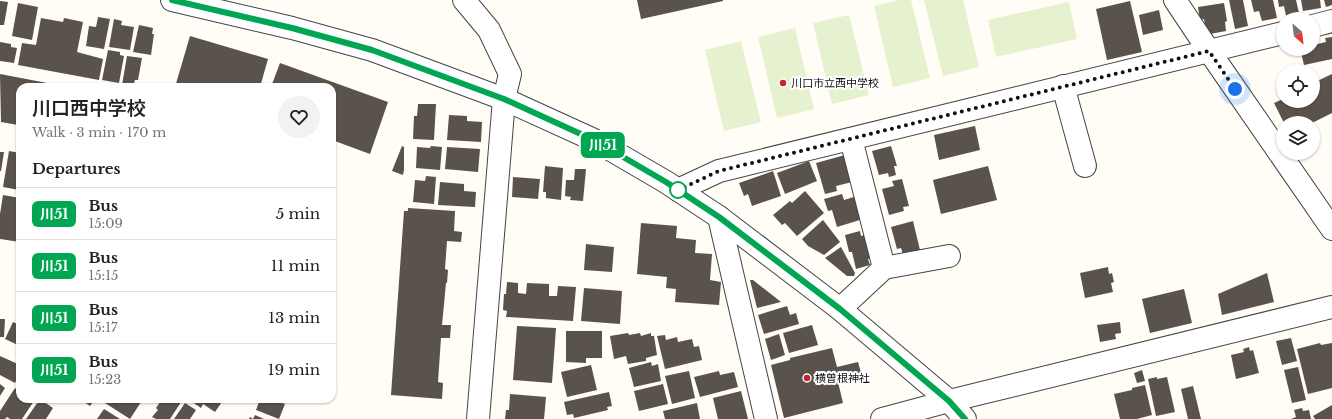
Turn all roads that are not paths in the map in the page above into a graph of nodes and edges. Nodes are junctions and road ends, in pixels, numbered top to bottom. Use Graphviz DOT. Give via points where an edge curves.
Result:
graph roads {
  1 [pos="172,0"];
  2 [pos="464,0"];
  3 [pos="1175,0"];
  4 [pos="1332,21"];
  5 [pos="1320,24"];
  6 [pos="1276,35"];
  7 [pos="1209,51"];
  8 [pos="1063,86"];
  9 [pos="504,99"];
  10 [pos="851,139"];
  11 [pos="1085,166"];
  12 [pos="678,190"];
  13 [pos="719,217"];
  14 [pos="1332,229"];
  15 [pos="949,256"];
  16 [pos="884,268"];
  17 [pos="1332,306"];
  18 [pos="840,309"];
  19 [pos="949,401"];
  20 [pos="478,419"];
  21 [pos="766,419"];
  22 [pos="882,419"];
  23 [pos="965,419"];
  1 -- 9 [label="street" via="372,50"];
  2 -- 9 [label="street" via="489,30 510,74"];
  3 -- 7 [label="street"];
  4 -- 5 [label="street"];
  6 -- 7 [label="street"];
  7 -- 8 [label="street"];
  7 -- 14 [label="street"];
  8 -- 10 [label="street"];
  8 -- 11 [label="street"];
  9 -- 12 [label="street" via="594,140"];
  9 -- 20 [label="street"];
  10 -- 12 [label="street" via="719,171"];
  10 -- 16 [label="street"];
  12 -- 13 [label="street"];
  13 -- 18 [label="street"];
  13 -- 21 [label="street"];
  15 -- 16 [label="street"];
  16 -- 18 [label="street"];
  17 -- 19 [label="street"];
  18 -- 19 [label="street"];
  19 -- 22 [label="street"];
  19 -- 23 [label="street"];
}
